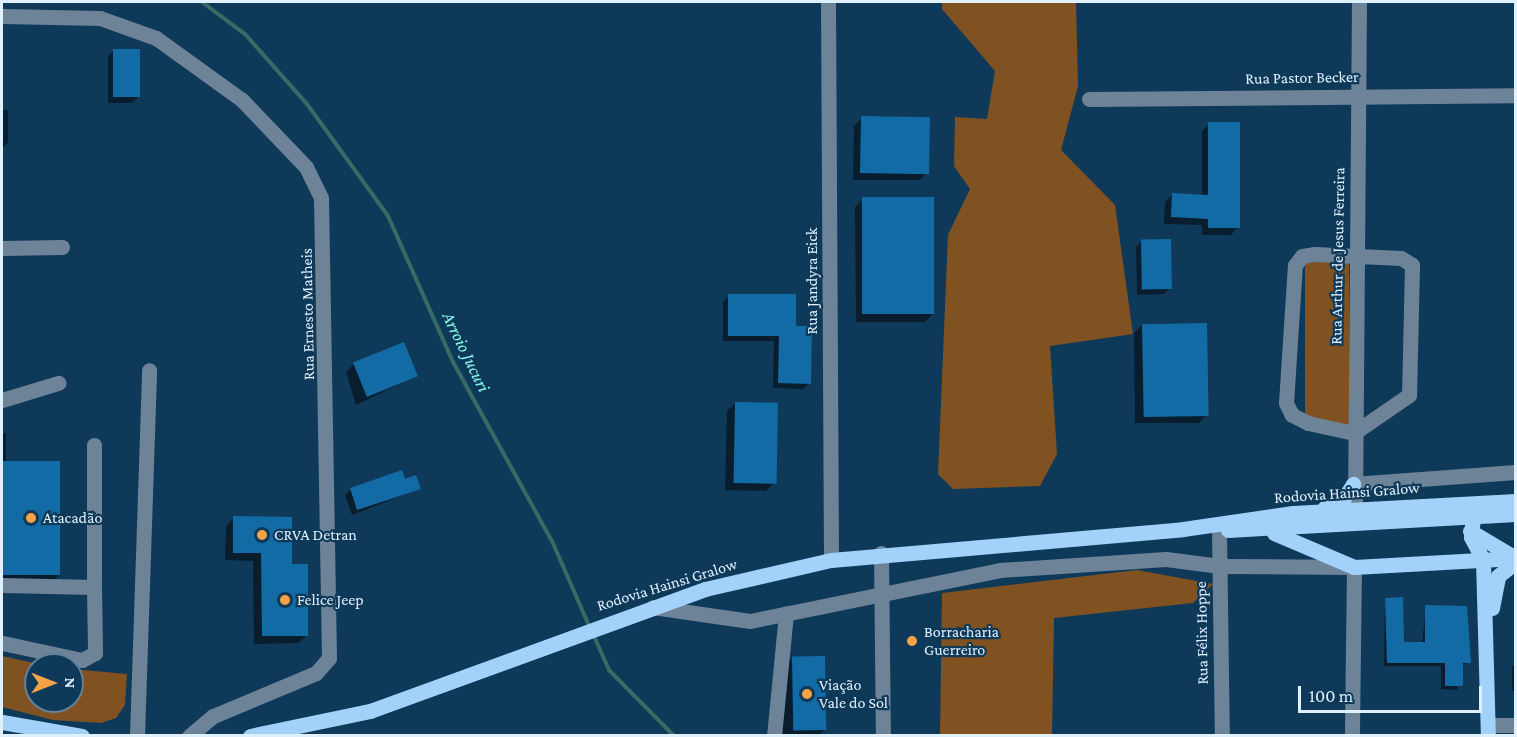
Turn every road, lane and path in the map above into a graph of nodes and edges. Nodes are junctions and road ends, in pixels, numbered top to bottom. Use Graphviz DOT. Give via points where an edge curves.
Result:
graph roads {
  1 [pos="828,2"];
  2 [pos="1359,2"];
  3 [pos="2,16"];
  4 [pos="1515,95"];
  5 [pos="1357,96"];
  6 [pos="1089,99"];
  7 [pos="62,247"];
  8 [pos="2,248"];
  9 [pos="1356,256"];
  10 [pos="149,370"];
  11 [pos="58,383"];
  12 [pos="2,400"];
  13 [pos="1354,433"];
  14 [pos="94,446"];
  15 [pos="1515,472"];
  16 [pos="1353,484"];
  17 [pos="1515,501"];
  18 [pos="1355,510"];
  19 [pos="1515,514"];
  20 [pos="1279,515"];
  21 [pos="1472,517"];
  22 [pos="1183,529"];
  23 [pos="1226,531"];
  24 [pos="881,553"];
  25 [pos="1515,559"];
  26 [pos="831,560"];
  27 [pos="1483,560"];
  28 [pos="1220,566"];
  29 [pos="1354,567"];
  30 [pos="2,585"];
  31 [pos="94,587"];
  32 [pos="881,594"];
  33 [pos="652,606"];
  34 [pos="786,614"];
  35 [pos="2,643"];
  36 [pos="1487,643"];
  37 [pos="2,716"];
  38 [pos="2,722"];
  39 [pos="1515,725"];
  40 [pos="20,726"];
  41 [pos="1488,730"];
  42 [pos="82,735"];
  43 [pos="136,735"];
  44 [pos="189,735"];
  45 [pos="249,735"];
  46 [pos="774,735"];
  47 [pos="883,735"];
  48 [pos="1221,735"];
  49 [pos="1352,735"];
  1 -- 26 [label="street, Rua Jandyra Eick"];
  2 -- 5 [label="street, Rua Arthur de Jesus Ferreira"];
  3 -- 44 [label="street, Rua Ernesto Matheis" via="100,18 156,38 242,100 306,167 321,198 330,658 316,674 213,716"];
  4 -- 5 [label="street, Rua Pastor Becker"];
  5 -- 6 [label="street, Rua Pastor Becker"];
  5 -- 9 [label="street, Rua Arthur de Jesus Ferreira"];
  7 -- 8 [label="street"];
  9 -- 13 [label="street, Rua Arthur de Jesus Ferreira"];
  9 -- 13 [label="street" via="1401,258 1412,265 1415,284 1409,395"];
  9 -- 13 [label="street" via="1308,255 1295,265 1286,403 1292,415 1308,423"];
  10 -- 43 [label="street"];
  11 -- 12 [label="street"];
  13 -- 16 [label="street, Rua Arthur de Jesus Ferreira"];
  14 -- 31 [label="street"];
  15 -- 16 [label="street"];
  16 -- 18 [label="street, Rua Arthur de Jesus Ferreira"];
  16 -- 20 [label="main road" via="1337,504"];
  17 -- 21 [label="main road, Rodovia Hainsi Gralow"];
  18 -- 20 [label="main road, Rodovia Hainsi Gralow"];
  18 -- 21 [label="main road, Rodovia Hainsi Gralow"];
  19 -- 21 [label="main road, Rodovia Hainsi Gralow"];
  20 -- 22 [label="main road, Rodovia Hainsi Gralow"];
  21 -- 23 [label="main road, Rodovia Hainsi Gralow"];
  21 -- 25 [label="main road"];
  21 -- 27 [label="main road"];
  22 -- 23 [label="main road, Rodovia Hainsi Gralow"];
  22 -- 24 [label="main road, Rodovia Hainsi Gralow"];
  23 -- 28 [label="street, Rua Félix Hoppe"];
  23 -- 29 [label="main road" via="1290,536"];
  24 -- 26 [label="main road, Rodovia Hainsi Gralow"];
  24 -- 32 [label="street"];
  25 -- 27 [label="main road"];
  25 -- 36 [label="main road" via="1498,576"];
  26 -- 33 [label="main road, Rodovia Hainsi Gralow"];
  27 -- 29 [label="main road"];
  27 -- 36 [label="main road"];
  28 -- 29 [label="street"];
  28 -- 32 [label="street" via="1167,559 1000,570"];
  28 -- 48 [label="street, Rua Félix Hoppe"];
  29 -- 49 [label="street"];
  30 -- 31 [label="street"];
  31 -- 35 [label="street" via="92,658"];
  32 -- 34 [label="street"];
  32 -- 47 [label="street"];
  33 -- 34 [label="street" via="713,619 750,621"];
  33 -- 45 [label="main road, Rodovia Hainsi Gralow" via="370,711"];
  34 -- 46 [label="street"];
  36 -- 41 [label="main road"];
  37 -- 40 [label="main road"];
  38 -- 40 [label="main road"];
  39 -- 41 [label="street"];
  40 -- 42 [label="main road"];
}
